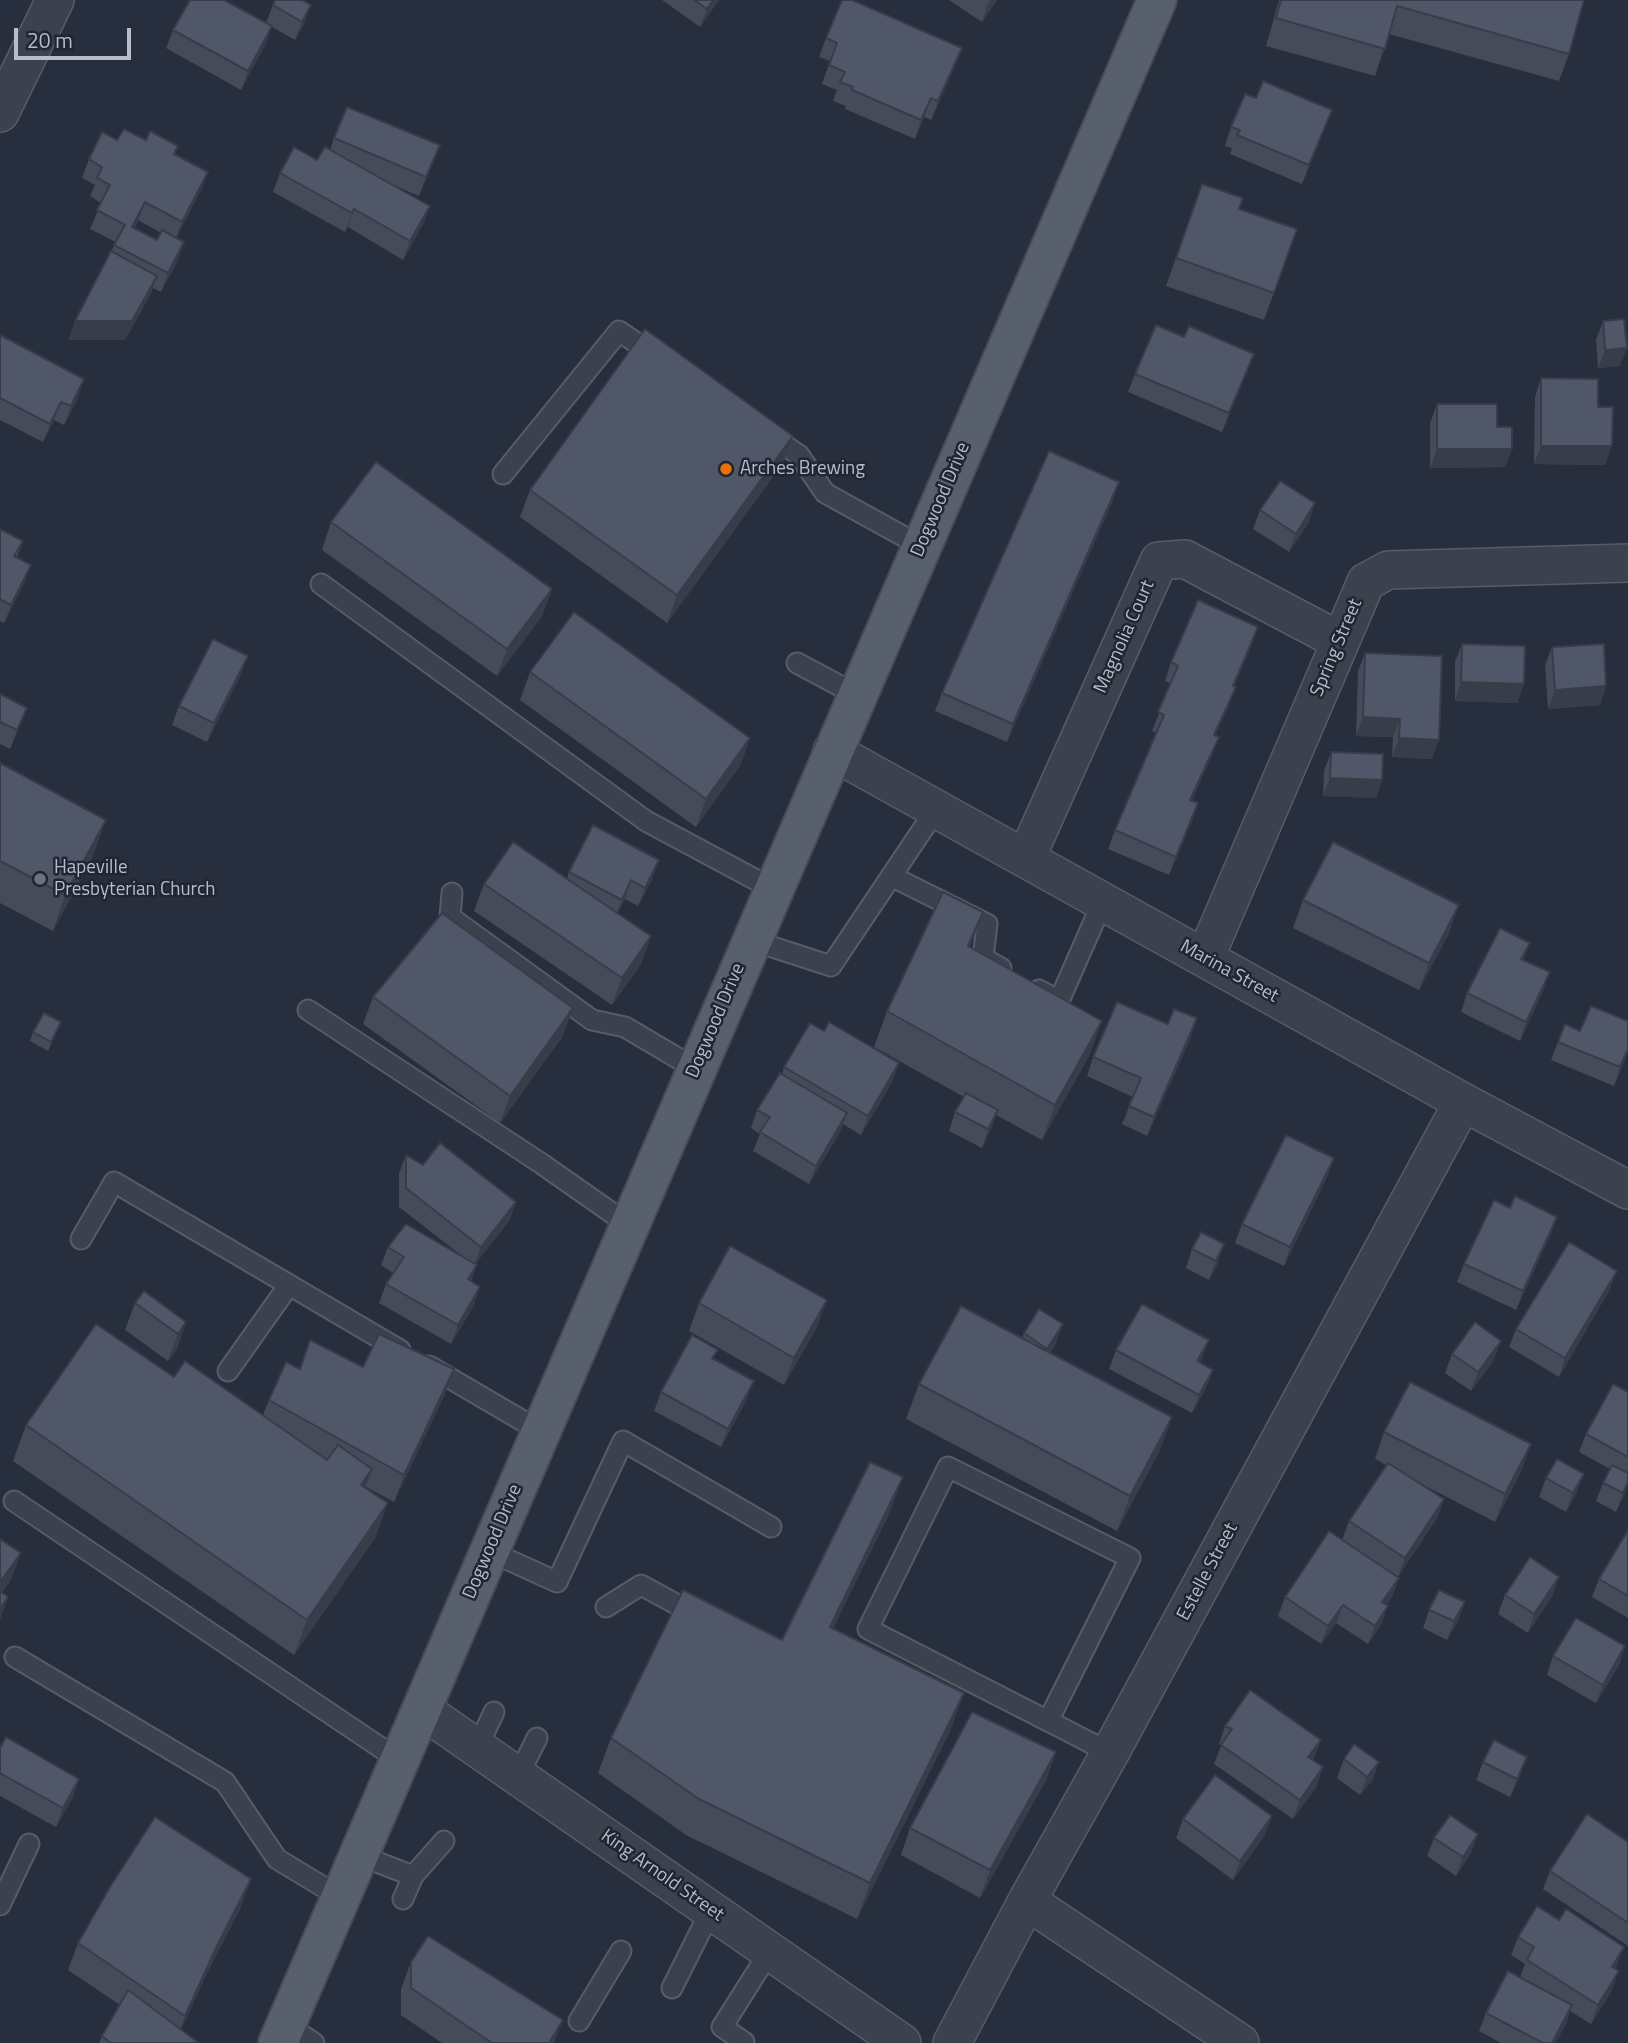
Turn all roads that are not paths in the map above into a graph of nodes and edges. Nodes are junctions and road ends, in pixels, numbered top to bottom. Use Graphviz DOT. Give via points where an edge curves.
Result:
graph roads {
  1 [pos="55,0"];
  2 [pos="1157,0"];
  3 [pos="0,113"];
  4 [pos="676,370"];
  5 [pos="754,424"];
  6 [pos="503,474"];
  7 [pos="921,546"];
  8 [pos="1628,563"];
  9 [pos="321,584"];
  10 [pos="1340,642"];
  11 [pos="797,663"];
  12 [pos="857,695"];
  13 [pos="832,751"];
  14 [pos="937,808"];
  15 [pos="1026,858"];
  16 [pos="891,876"];
  17 [pos="773,889"];
  18 [pos="452,892"];
  19 [pos="1103,901"];
  20 [pos="751,940"];
  21 [pos="1205,958"];
  22 [pos="308,1010"];
  23 [pos="696,1069"];
  24 [pos="1463,1102"];
  25 [pos="1628,1190"];
  26 [pos="629,1224"];
  27 [pos="81,1239"];
  28 [pos="289,1285"];
  29 [pos="228,1371"];
  30 [pos="540,1431"];
  31 [pos="14,1502"];
  32 [pos="771,1527"];
  33 [pos="489,1551"];
  34 [pos="606,1607"];
  35 [pos="709,1622"];
  36 [pos="15,1657"];
  37 [pos="421,1709"];
  38 [pos="494,1712"];
  39 [pos="1048,1721"];
  40 [pos="537,1738"];
  41 [pos="477,1748"];
  42 [pos="1110,1753"];
  43 [pos="400,1760"];
  44 [pos="518,1776"];
  45 [pos="444,1840"];
  46 [pos="29,1844"];
  47 [pos="359,1855"];
  48 [pos="413,1876"];
  49 [pos="341,1897"];
  50 [pos="403,1899"];
  51 [pos="1027,1901"];
  52 [pos="0,1905"];
  53 [pos="711,1910"];
  54 [pos="621,1951"];
  55 [pos="770,1951"];
  56 [pos="672,1988"];
  57 [pos="579,2021"];
  58 [pos="293,2037"];
  59 [pos="744,2042"];
  60 [pos="902,2043"];
  61 [pos="952,2043"];
  62 [pos="1240,2043"];
  1 -- 3 [label="street"];
  2 -- 7 [label="main road, Dogwood Drive"];
  4 -- 6 [label="lane" via="619,331"];
  5 -- 7 [label="lane" via="799,455 825,493"];
  7 -- 12 [label="main road, Dogwood Drive"];
  8 -- 10 [label="street, Spring Street" via="1388,570 1366,582"];
  9 -- 17 [label="lane" via="646,821"];
  10 -- 15 [label="street, Magnolia Court" via="1185,559 1159,561"];
  10 -- 21 [label="street, Spring Street"];
  11 -- 12 [label="lane"];
  12 -- 13 [label="main road, Dogwood Drive"];
  13 -- 14 [label="street, Marina Street"];
  13 -- 17 [label="main road, Dogwood Drive"];
  14 -- 15 [label="street, Marina Street"];
  14 -- 16 [label="lane"];
  15 -- 19 [label="street, Marina Street"];
  16 -- 19 [label="lane" via="987,924 983,958 1059,1001"];
  16 -- 20 [label="lane" via="831,966"];
  17 -- 20 [label="main road, Dogwood Drive"];
  18 -- 23 [label="lane" via="450,917 592,1020 625,1027"];
  19 -- 21 [label="street, Marina Street"];
  20 -- 23 [label="main road, Dogwood Drive"];
  21 -- 24 [label="street, Marina Street"];
  22 -- 26 [label="lane"];
  23 -- 26 [label="main road, Dogwood Drive"];
  24 -- 25 [label="street, Marina Street"];
  24 -- 42 [label="street, Estelle Street"];
  26 -- 30 [label="main road, Dogwood Drive"];
  27 -- 28 [label="lane" via="114,1182"];
  28 -- 29 [label="lane"];
  28 -- 30 [label="lane"];
  30 -- 33 [label="main road, Dogwood Drive"];
  31 -- 43 [label="lane"];
  32 -- 33 [label="lane" via="623,1441 558,1582"];
  33 -- 37 [label="main road, Dogwood Drive"];
  34 -- 35 [label="lane" via="641,1585"];
  36 -- 49 [label="lane" via="225,1782 277,1859"];
  37 -- 41 [label="street, King Arnold Street"];
  37 -- 43 [label="main road, Dogwood Drive"];
  38 -- 41 [label="lane"];
  39 -- 39 [label="lane" via="867,1629 948,1466 1130,1558"];
  39 -- 42 [label="lane"];
  40 -- 44 [label="lane"];
  41 -- 44 [label="street, King Arnold Street"];
  42 -- 51 [label="street, Estelle Street"];
  43 -- 47 [label="main road, Dogwood Drive"];
  44 -- 53 [label="street, King Arnold Street"];
  45 -- 48 [label="lane"];
  46 -- 52 [label="lane"];
  47 -- 48 [label="lane"];
  47 -- 49 [label="main road, Dogwood Drive"];
  48 -- 50 [label="lane"];
  49 -- 58 [label="main road, Dogwood Drive"];
  51 -- 61 [label="street, Estelle Street"];
  51 -- 62 [label="street"];
  53 -- 55 [label="street, King Arnold Street"];
  53 -- 56 [label="lane"];
  54 -- 57 [label="lane"];
  55 -- 59 [label="lane" via="722,2027"];
  55 -- 60 [label="street, King Arnold Street"];
}
